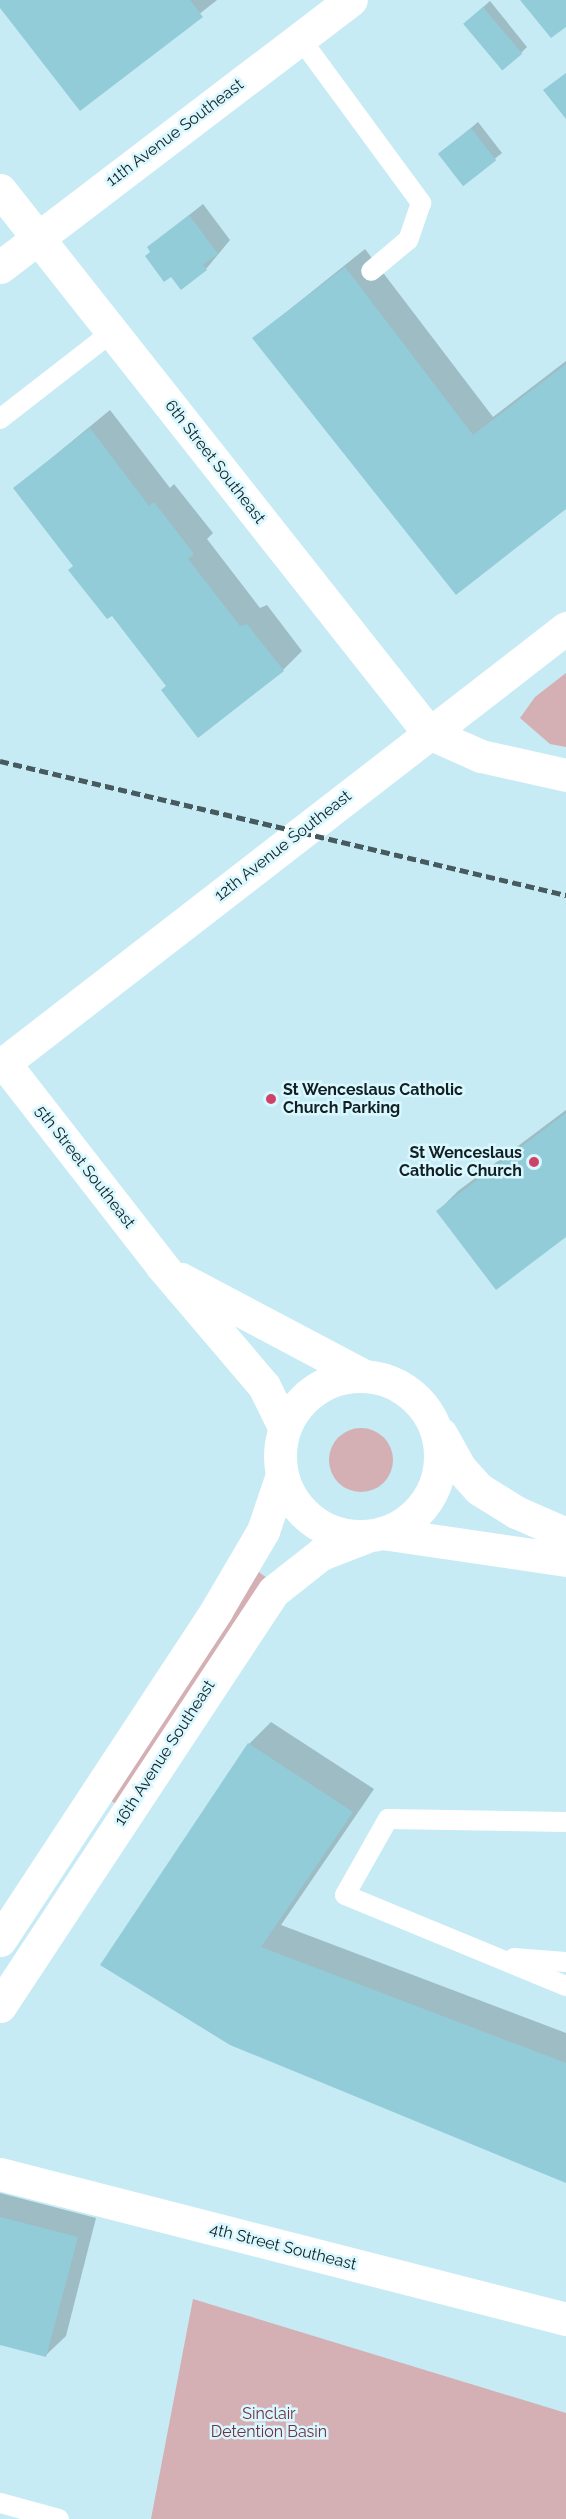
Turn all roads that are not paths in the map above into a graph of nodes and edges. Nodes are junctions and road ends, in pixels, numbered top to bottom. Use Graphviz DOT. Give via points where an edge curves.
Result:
graph roads {
  1 [pos="351,0"];
  2 [pos="300,38"];
  3 [pos="0,190"];
  4 [pos="37,239"];
  5 [pos="0,267"];
  6 [pos="371,271"];
  7 [pos="112,332"];
  8 [pos="0,419"];
  9 [pos="566,628"];
  10 [pos="429,733"];
  11 [pos="566,775"];
  12 [pos="2,1064"];
  13 [pos="166,1271"];
  14 [pos="362,1375"];
  15 [pos="431,1416"];
  16 [pos="284,1427"];
  17 [pos="282,1474"];
  18 [pos="566,1534"];
  19 [pos="373,1535"];
  20 [pos="566,1560"];
  21 [pos="566,1822"];
  22 [pos="0,1940"];
  23 [pos="502,1958"];
  24 [pos="566,1962"];
  25 [pos="566,1986"];
  26 [pos="0,2006"];
  27 [pos="0,2174"];
  28 [pos="566,2319"];
  29 [pos="0,2503"];
  30 [pos="59,2519"];
  1 -- 2 [label="street, 11th Avenue Southeast"];
  2 -- 4 [label="street, 11th Avenue Southeast"];
  2 -- 6 [label="lane" via="421,202 408,240"];
  3 -- 4 [label="street, 6th Street Southeast"];
  4 -- 5 [label="street, 11th Avenue Southeast"];
  4 -- 7 [label="street, 6th Street Southeast"];
  7 -- 8 [label="lane"];
  7 -- 10 [label="street, 6th Street Southeast"];
  9 -- 10 [label="street, 12th Avenue Southeast"];
  10 -- 11 [label="street" via="481,756"];
  10 -- 12 [label="street, 12th Avenue Southeast"];
  12 -- 13 [label="street, 5th Street Southeast"];
  13 -- 14 [label="street, 5th Street Southeast"];
  13 -- 16 [label="street, 5th Street Southeast" via="264,1386"];
  14 -- 15 [label="street" via="389,1380 413,1395"];
  14 -- 16 [label="street" via="337,1378 315,1389 297,1406"];
  15 -- 18 [label="street" via="460,1468 479,1489 516,1512"];
  15 -- 19 [label="street" via="440,1442 440,1469 432,1494 414,1516"];
  16 -- 17 [label="street" via="279,1451"];
  17 -- 19 [label="street" via="294,1503 313,1522 338,1534"];
  17 -- 22 [label="street" via="262,1531 216,1611"];
  19 -- 20 [label="street, 16th Avenue Southeast"];
  19 -- 26 [label="street, 16th Avenue Southeast" via="321,1554 274,1591"];
  21 -- 23 [label="lane" via="388,1819 345,1895"];
  23 -- 24 [label="lane"];
  23 -- 25 [label="lane"];
  27 -- 28 [label="street, 4th Street Southeast"];
  29 -- 30 [label="lane"];
}
